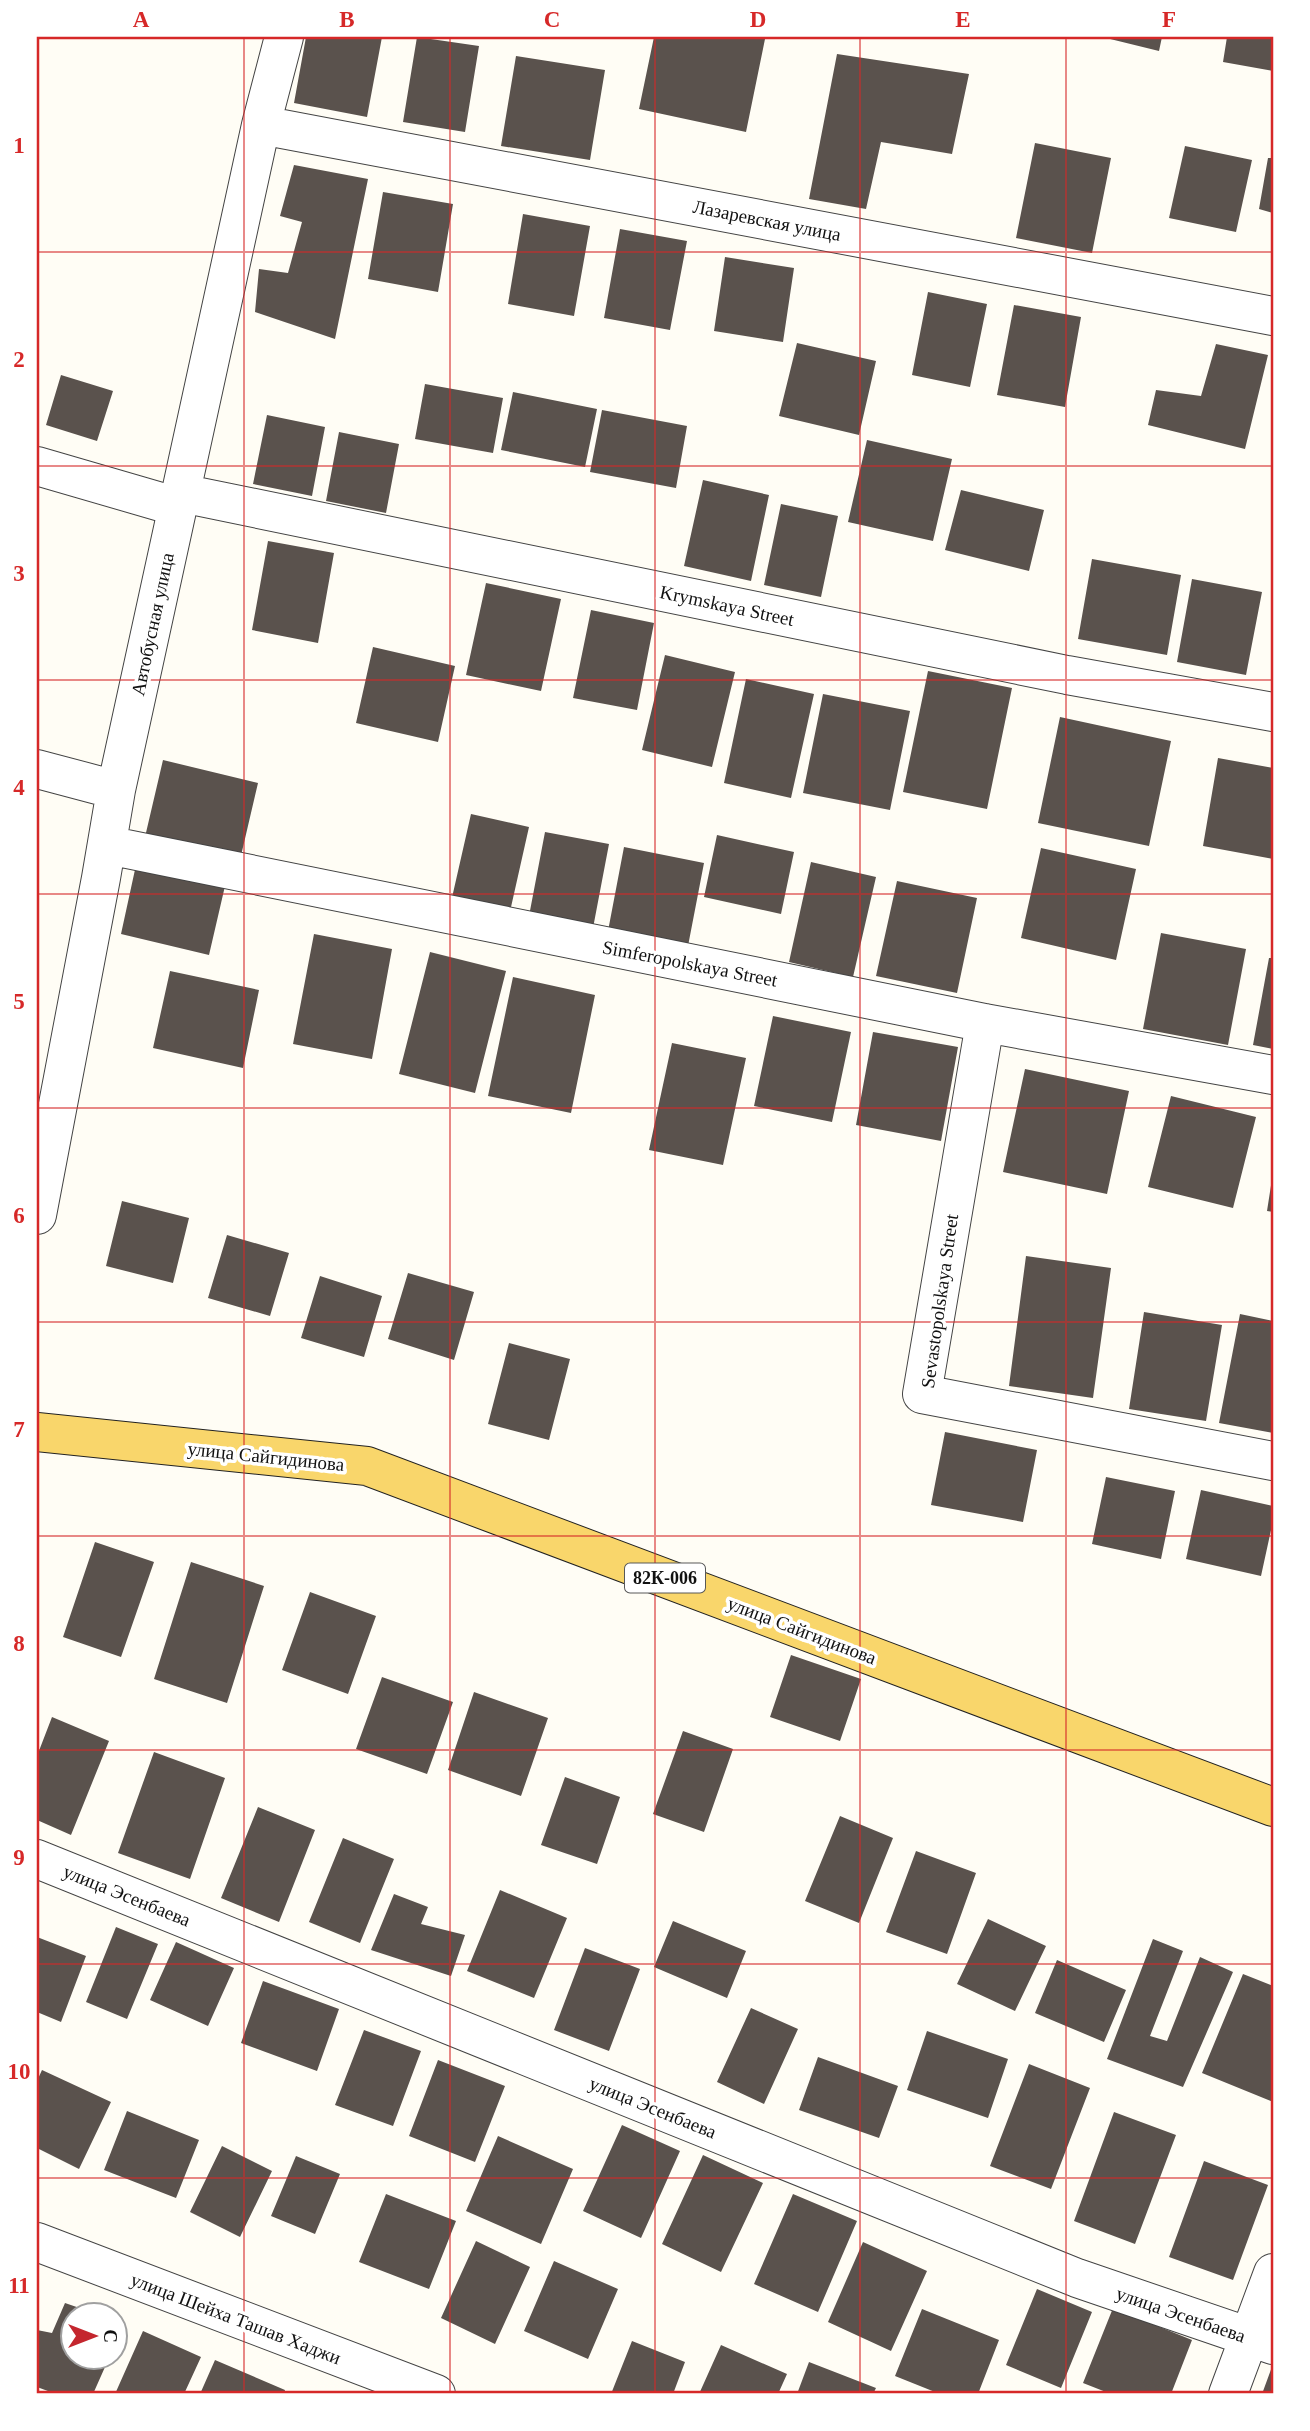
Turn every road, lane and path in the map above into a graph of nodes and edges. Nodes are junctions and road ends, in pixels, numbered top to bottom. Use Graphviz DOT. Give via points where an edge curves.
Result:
graph roads {
  1 [pos="284,37"];
  2 [pos="261,125"];
  3 [pos="1273,316"];
  4 [pos="37,466"];
  5 [pos="179,500"];
  6 [pos="1273,712"];
  7 [pos="37,769"];
  8 [pos="116,790"];
  9 [pos="107,845"];
  10 [pos="985,1023"];
  11 [pos="1273,1075"];
  12 [pos="37,1215"];
  13 [pos="37,1432"];
  14 [pos="1273,1461"];
  15 [pos="1273,1807"];
  16 [pos="37,1858"];
  17 [pos="37,2242"];
  18 [pos="1273,2273"];
  19 [pos="1262,2342"];
  20 [pos="436,2394"];
  21 [pos="1228,2394"];
  1 -- 2 [label="street, Автобусная улица"];
  2 -- 3 [label="street, Лазаревская улица"];
  2 -- 5 [label="street, Автобусная улица"];
  4 -- 5 [label="street, Krymskaya Street"];
  5 -- 6 [label="street, Krymskaya Street"];
  5 -- 8 [label="street, Автобусная улица"];
  7 -- 8 [label="street"];
  8 -- 9 [label="street, Автобусная улица"];
  9 -- 10 [label="street, Simferopolskaya Street"];
  9 -- 12 [label="street, Автобусная улица"];
  10 -- 11 [label="street, Simferopolskaya Street"];
  10 -- 14 [label="street, Sevastopolskaya Street" via="922,1394"];
  13 -- 15 [label="main road, улица Сайгидинова / 82К-006" via="367,1466"];
  16 -- 19 [label="street, улица Эсенбаева" via="1077,2278"];
  17 -- 20 [label="street, улица Шейха Ташав Хаджи"];
  18 -- 19 [label="street"];
  19 -- 21 [label="street"];
}
